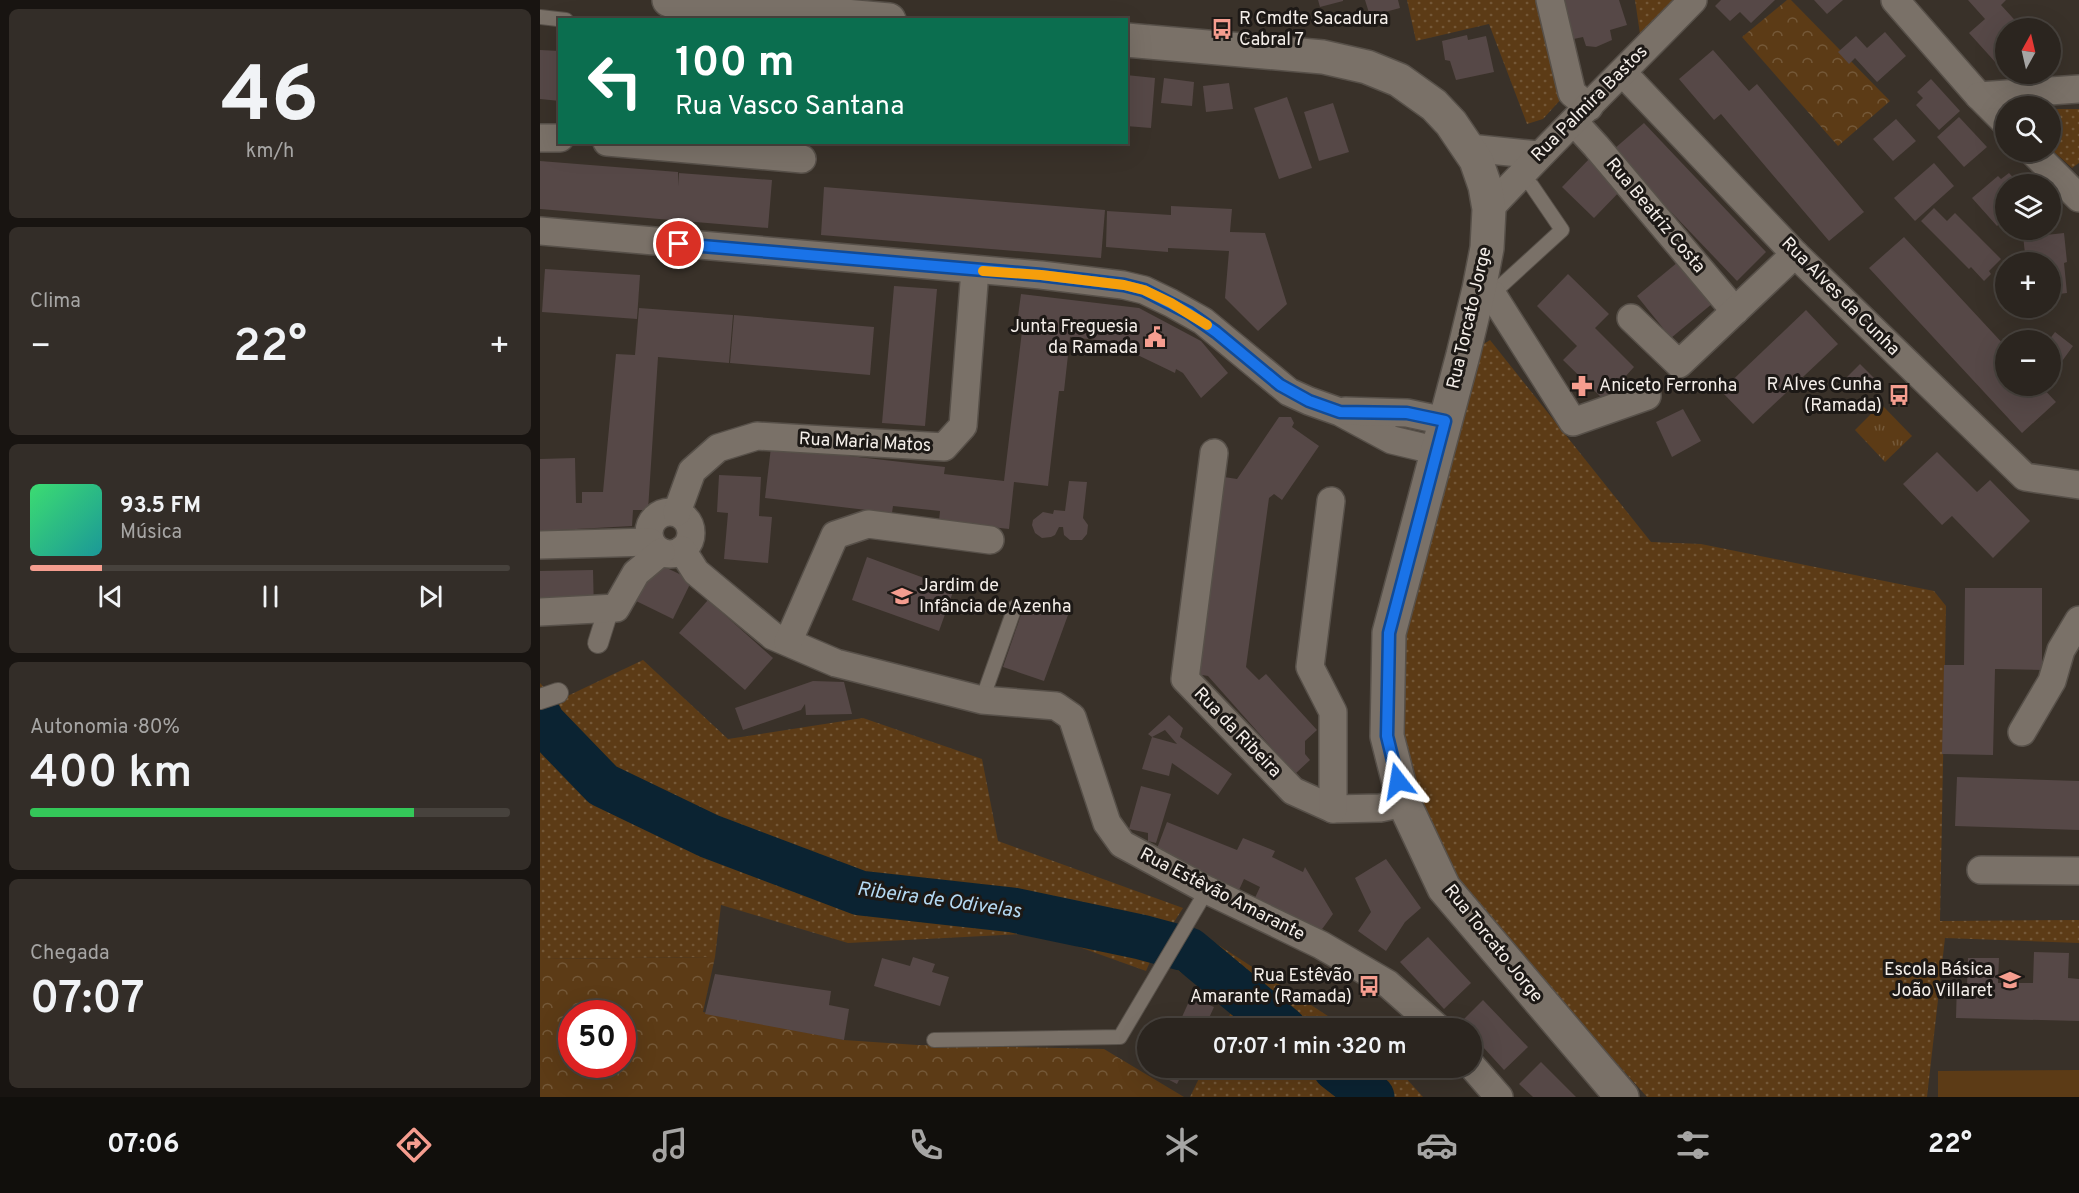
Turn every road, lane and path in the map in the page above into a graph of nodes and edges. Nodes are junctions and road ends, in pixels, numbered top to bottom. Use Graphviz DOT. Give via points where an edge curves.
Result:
graph roads {
  1 [pos="669,0"];
  2 [pos="1550,0"];
  3 [pos="1693,0"];
  4 [pos="1895,0"];
  5 [pos="709,12"];
  6 [pos="873,12"];
  7 [pos="540,17"];
  8 [pos="558,19"];
  9 [pos="1128,40"];
  10 [pos="1623,73"];
  11 [pos="2079,89"];
  12 [pos="1979,96"];
  13 [pos="1995,112"];
  14 [pos="1581,115"];
  15 [pos="540,138"];
  16 [pos="558,138"];
  17 [pos="630,144"];
  18 [pos="1469,148"];
  19 [pos="1538,155"];
  20 [pos="802,159"];
  21 [pos="2043,162"];
  22 [pos="1520,175"];
  23 [pos="2079,198"];
  24 [pos="1489,209"];
  25 [pos="540,231"];
  26 [pos="1795,254"];
  27 [pos="975,270"];
  28 [pos="1485,291"];
  29 [pos="1735,311"];
  30 [pos="1631,318"];
  31 [pos="1647,396"];
  32 [pos="1442,436"];
  33 [pos="1214,453"];
  34 [pos="2079,485"];
  35 [pos="1331,501"];
  36 [pos="676,512"];
  37 [pos="990,540"];
  38 [pos="540,545"];
  39 [pos="664,548"];
  40 [pos="1015,607"];
  41 [pos="609,608"];
  42 [pos="540,612"];
  43 [pos="2079,620"];
  44 [pos="789,642"];
  45 [pos="598,643"];
  46 [pos="982,700"];
  47 [pos="2022,732"];
  48 [pos="1404,803"];
  49 [pos="1333,809"];
  50 [pos="1981,870"];
  51 [pos="2079,871"];
  52 [pos="1207,890"];
  53 [pos="1427,1018"];
  54 [pos="933,1040"];
  55 [pos="1482,1077"];
  56 [pos="1499,1097"];
  57 [pos="1622,1097"];
  1 -- 5 [label="main road"];
  2 -- 14 [label="street, Rua Beatriz Costa"];
  3 -- 10 [label="street, Rua Palmira Bastos"];
  4 -- 12 [label="street"];
  5 -- 6 [label="main road"];
  7 -- 8 [label="lane"];
  9 -- 18 [label="main road, Rua Torcato Jorge" via="1323,57 1367,67 1399,80 1421,95 1446,117"];
  10 -- 14 [label="street, Rua Palmira Bastos"];
  10 -- 26 [label="street, Rua Alves da Cunha"];
  11 -- 12 [label="street"];
  12 -- 13 [label="street"];
  14 -- 19 [label="street, Rua Palmira Bastos"];
  14 -- 29 [label="street, Rua Beatriz Costa" via="1596,146"];
  15 -- 16 [label="street"];
  17 -- 20 [label="street"];
  18 -- 19 [label="street"];
  18 -- 24 [label="main road, Rua Torcato Jorge" via="1483,178"];
  19 -- 22 [label="street, Rua Palmira Bastos"];
  21 -- 23 [label="street"];
  22 -- 24 [label="street, Rua Palmira Bastos"];
  22 -- 28 [label="lane" via="1562,230"];
  24 -- 28 [label="main road, Rua Torcato Jorge"];
  25 -- 27 [label="street"];
  26 -- 29 [label="street"];
  26 -- 34 [label="street, Rua Alves da Cunha" via="2025,477"];
  27 -- 32 [label="street" via="1144,290 1203,321 1288,392 1340,412 1407,413"];
  27 -- 36 [label="street, Rua Maria Matos" via="963,426 944,447 757,436 718,448 692,471"];
  28 -- 31 [label="street" via="1573,422"];
  28 -- 32 [label="main road, Rua Torcato Jorge"];
  29 -- 30 [label="street" via="1679,364"];
  32 -- 48 [label="main road, Rua Torcato Jorge" via="1389,633 1387,736"];
  33 -- 49 [label="street, Rua da Ribeira" via="1185,679 1293,791"];
  35 -- 49 [label="street" via="1310,667 1333,712"];
  36 -- 39 [label="street" via="656,516 649,528"];
  36 -- 39 [label="street" via="687,520 690,540"];
  37 -- 44 [label="street" via="868,524 835,535"];
  38 -- 39 [label="street"];
  39 -- 41 [label="street" via="636,573 616,608"];
  39 -- 44 [label="street, Rua Estêvão Amarante" via="773,636"];
  40 -- 46 [label="lane"];
  41 -- 42 [label="street"];
  41 -- 45 [label="street"];
  43 -- 47 [label="street"];
  44 -- 46 [label="street, Rua Estêvão Amarante" via="836,663"];
  46 -- 52 [label="street, Rua Estêvão Amarante" via="1056,706 1072,717 1107,823 1122,844"];
  48 -- 49 [label="street, Rua da Ribeira"];
  48 -- 57 [label="main road, Rua Torcato Jorge" via="1444,888"];
  50 -- 51 [label="street"];
  52 -- 53 [label="street, Rua Estêvão Amarante" via="1321,945 1388,984"];
  52 -- 54 [label="lane" via="1120,1037"];
  55 -- 56 [label="street"];
}
